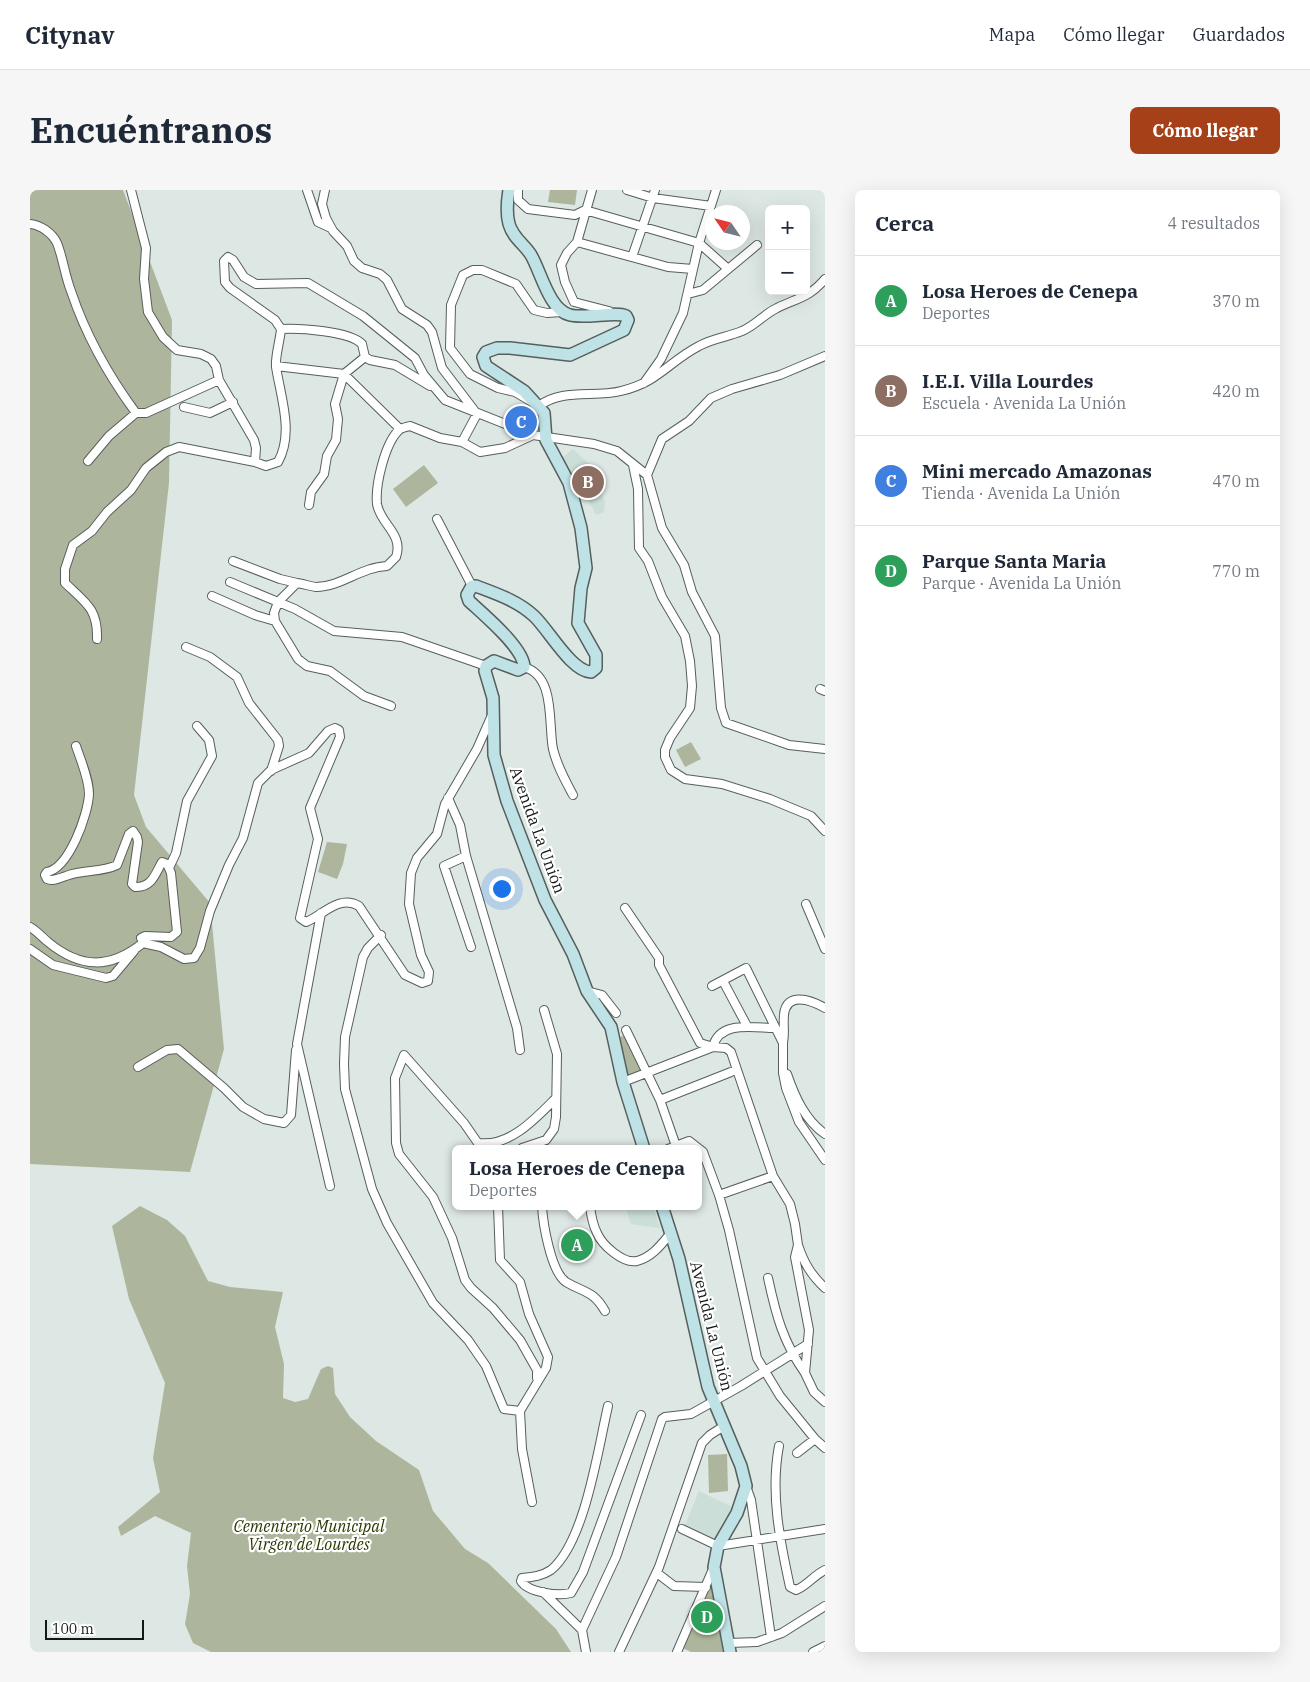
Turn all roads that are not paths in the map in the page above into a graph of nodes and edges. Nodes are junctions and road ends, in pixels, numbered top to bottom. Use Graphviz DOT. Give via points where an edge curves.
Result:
graph roads {
  1 [pos="132,190"];
  2 [pos="307,190"];
  3 [pos="325,190"];
  4 [pos="509,190"];
  5 [pos="518,190"];
  6 [pos="592,190"];
  7 [pos="627,190"];
  8 [pos="716,190"];
  9 [pos="654,194"];
  10 [pos="706,205"];
  11 [pos="711,205"];
  12 [pos="585,210"];
  13 [pos="30,224"];
  14 [pos="705,224"];
  15 [pos="332,228"];
  16 [pos="643,229"];
  17 [pos="577,242"];
  18 [pos="699,243"];
  19 [pos="757,245"];
  20 [pos="632,257"];
  21 [pos="727,268"];
  22 [pos="693,269"];
  23 [pos="825,279"];
  24 [pos="688,294"];
  25 [pos="562,312"];
  26 [pos="620,313"];
  27 [pos="281,329"];
  28 [pos="825,356"];
  29 [pos="365,357"];
  30 [pos="276,366"];
  31 [pos="344,374"];
  32 [pos="219,380"];
  33 [pos="643,384"];
  34 [pos="434,388"];
  35 [pos="233,402"];
  36 [pos="540,406"];
  37 [pos="184,407"];
  38 [pos="136,413"];
  39 [pos="477,414"];
  40 [pos="400,429"];
  41 [pos="533,435"];
  42 [pos="546,437"];
  43 [pos="462,442"];
  44 [pos="88,462"];
  45 [pos="255,462"];
  46 [pos="633,465"];
  47 [pos="647,475"];
  48 [pos="309,505"];
  49 [pos="437,518"];
  50 [pos="234,561"];
  51 [pos="230,582"];
  52 [pos="297,583"];
  53 [pos="472,586"];
  54 [pos="212,596"];
  55 [pos="278,602"];
  56 [pos="275,621"];
  57 [pos="97,639"];
  58 [pos="186,648"];
  59 [pos="486,666"];
  60 [pos="524,667"];
  61 [pos="391,706"];
  62 [pos="493,710"];
  63 [pos="197,726"];
  64 [pos="76,746"];
  65 [pos="825,749"];
  66 [pos="271,771"];
  67 [pos="574,795"];
  68 [pos="448,798"];
  69 [pos="825,831"];
  70 [pos="466,856"];
  71 [pos="169,868"];
  72 [pos="806,904"];
  73 [pos="625,908"];
  74 [pos="321,913"];
  75 [pos="30,927"];
  76 [pos="380,935"];
  77 [pos="140,945"];
  78 [pos="471,946"];
  79 [pos="30,949"];
  80 [pos="825,949"];
  81 [pos="723,981"];
  82 [pos="712,986"];
  83 [pos="587,991"];
  84 [pos="825,1008"];
  85 [pos="544,1010"];
  86 [pos="616,1013"];
  87 [pos="746,1026"];
  88 [pos="774,1028"];
  89 [pos="626,1030"];
  90 [pos="783,1043"];
  91 [pos="297,1044"];
  92 [pos="713,1047"];
  93 [pos="520,1050"];
  94 [pos="782,1063"];
  95 [pos="138,1067"];
  96 [pos="648,1072"];
  97 [pos="731,1072"];
  98 [pos="623,1082"];
  99 [pos="556,1098"];
  100 [pos="660,1100"];
  101 [pos="825,1134"];
  102 [pos="479,1145"];
  103 [pos="492,1145"];
  104 [pos="533,1145"];
  105 [pos="643,1145"];
  106 [pos="671,1145"];
  107 [pos="678,1145"];
  108 [pos="695,1145"];
  109 [pos="702,1153"];
  110 [pos="825,1160"];
  111 [pos="773,1176"];
  112 [pos="330,1186"];
  113 [pos="719,1195"];
  114 [pos="498,1210"];
  115 [pos="542,1210"];
  116 [pos="591,1210"];
  117 [pos="663,1210"];
  118 [pos="670,1234"];
  119 [pos="798,1245"];
  120 [pos="768,1278"];
  121 [pos="825,1288"];
  122 [pos="605,1311"];
  123 [pos="808,1344"];
  124 [pos="792,1355"];
  125 [pos="765,1371"];
  126 [pos="805,1373"];
  127 [pos="537,1378"];
  128 [pos="714,1402"];
  129 [pos="825,1402"];
  130 [pos="608,1406"];
  131 [pos="520,1411"];
  132 [pos="641,1415"];
  133 [pos="724,1426"];
  134 [pos="815,1439"];
  135 [pos="779,1446"];
  136 [pos="825,1448"];
  137 [pos="797,1453"];
  138 [pos="746,1486"];
  139 [pos="532,1502"];
  140 [pos="825,1529"];
  141 [pos="682,1530"];
  142 [pos="779,1536"];
  143 [pos="756,1540"];
  144 [pos="718,1546"];
  145 [pos="714,1567"];
  146 [pos="825,1570"];
  147 [pos="657,1572"];
  148 [pos="706,1587"];
  149 [pos="543,1592"];
  150 [pos="825,1606"];
  151 [pos="582,1630"];
  152 [pos="771,1637"];
  153 [pos="825,1646"];
  154 [pos="730,1648"];
  155 [pos="679,1651"];
  156 [pos="586,1652"];
  157 [pos="619,1652"];
  158 [pos="813,1652"];
  1 -- 32 [label="street" via="146,248 144,279 148,312 163,336 178,350 211,358"];
  2 -- 15 [label="street" via="318,222"];
  3 -- 15 [label="street" via="322,204"];
  4 -- 25 [label="main road" via="507,215 513,234 530,253 547,290"];
  5 -- 12 [label="street" via="518,200 528,209 575,215"];
  6 -- 12 [label="street"];
  7 -- 9 [label="street"];
  8 -- 11 [label="street"];
  9 -- 10 [label="street"];
  9 -- 16 [label="street"];
  12 -- 16 [label="street"];
  12 -- 17 [label="street"];
  13 -- 38 [label="street" via="42,227 56,242 88,337"];
  14 -- 18 [label="street"];
  15 -- 39 [label="street" via="357,265 387,280 402,309 427,325 442,368"];
  16 -- 18 [label="street"];
  16 -- 20 [label="street"];
  17 -- 20 [label="street"];
  17 -- 26 [label="street" via="561,265 570,297 580,305"];
  18 -- 21 [label="street"];
  18 -- 22 [label="street"];
  19 -- 21 [label="street"];
  20 -- 22 [label="street" via="668,267"];
  21 -- 24 [label="street" via="702,290"];
  22 -- 24 [label="street"];
  23 -- 33 [label="street" via="802,299 777,308 739,332 702,344"];
  24 -- 33 [label="street" via="683,313 661,360"];
  25 -- 26 [label="main road" via="587,318"];
  25 -- 36 [label="street" via="534,310 516,284 482,270 463,275 451,305 450,348 470,374"];
  26 -- 36 [label="main road" via="627,317 625,329 570,355 510,348 486,352 483,360 486,366 524,391"];
  27 -- 29 [label="street" via="305,329 352,338 362,344"];
  27 -- 30 [label="street"];
  27 -- 34 [label="street" via="275,320 225,282 226,258 233,260 244,277 256,284 308,283 363,316 416,358"];
  28 -- 47 [label="street" via="711,398 689,421 662,439"];
  29 -- 31 [label="street"];
  29 -- 34 [label="street" via="395,365"];
  30 -- 31 [label="street"];
  30 -- 45 [label="street" via="287,438 284,452 272,465"];
  31 -- 40 [label="street"];
  31 -- 48 [label="street" via="335,404 338,419 336,440 326,456 324,474 314,485"];
  32 -- 35 [label="street"];
  32 -- 38 [label="street" via="146,414"];
  33 -- 36 [label="street" via="619,392 552,398"];
  34 -- 39 [label="street" via="445,400"];
  35 -- 37 [label="street" via="210,413"];
  35 -- 45 [label="street" via="254,440"];
  36 -- 42 [label="main road" via="544,413"];
  38 -- 44 [label="street" via="109,436"];
  39 -- 41 [label="street"];
  39 -- 43 [label="street"];
  40 -- 43 [label="street" via="410,426 440,438"];
  40 -- 52 [label="street" via="387,448 377,486 377,506 398,541 396,557 387,566 373,566 334,584 316,587"];
  41 -- 42 [label="street"];
  41 -- 43 [label="street" via="505,448 480,452"];
  42 -- 46 [label="street" via="617,451"];
  42 -- 53 [label="main road" via="552,455 569,483 581,528 586,568 580,588 578,623 596,655 596,668 591,672 582,670 534,615 515,602"];
  45 -- 57 [label="street" via="172,448 146,468 131,490 92,531 78,540 69,553 65,583 95,614"];
  46 -- 47 [label="street"];
  46 -- 69 [label="street" via="638,489 639,548 685,636 690,661 690,708 665,750 670,770 685,779 722,784 770,799 811,816"];
  47 -- 65 [label="street" via="662,528 684,565 692,592 715,636 721,708 726,723 789,745"];
  49 -- 53 [label="street"];
  50 -- 52 [label="street"];
  51 -- 55 [label="street"];
  52 -- 55 [label="street"];
  53 -- 60 [label="main road" via="467,595 470,601 516,649"];
  54 -- 56 [label="street"];
  55 -- 56 [label="street"];
  55 -- 59 [label="street" via="334,631 402,637"];
  56 -- 61 [label="street" via="298,659 307,666 330,671 364,696"];
  58 -- 66 [label="street" via="210,657 237,677 249,703 278,740"];
  59 -- 60 [label="main road" via="494,661 514,670"];
  59 -- 62 [label="main road, Avenida La Unión"];
  60 -- 67 [label="street" via="536,673 545,688 553,749 561,773"];
  62 -- 68 [label="street" via="477,749"];
  62 -- 83 [label="main road, Avenida La Unión" via="494,754 507,801 541,890 573,954"];
  63 -- 71 [label="street" via="208,740 212,756 187,800 176,853"];
  64 -- 71 [label="street" via="89,793 87,807 75,842 66,858 54,870 47,872 47,879 117,865 132,831 138,842 132,881 135,887 149,884 163,861"];
  66 -- 74 [label="street" via="309,753 328,731 339,730 340,738 310,808 318,839 299,916 306,922"];
  66 -- 77 [label="street" via="258,783 243,838 210,911 198,954 192,959 184,959 160,947"];
  68 -- 70 [label="street" via="460,825"];
  68 -- 76 [label="street" via="438,834 417,858 411,872 409,904 421,955 429,972 428,981 422,983 405,975"];
  70 -- 78 [label="street" via="444,866"];
  70 -- 93 [label="street" via="517,1028"];
  71 -- 77 [label="street" via="176,934 170,937 145,936"];
  72 -- 80 [label="street"];
  73 -- 92 [label="street" via="659,958 659,965 698,1039"];
  74 -- 76 [label="street" via="329,907 354,903"];
  74 -- 91 [label="street"];
  75 -- 77 [label="street" via="68,956 86,961 110,962"];
  76 -- 131 [label="street" via="363,957 345,1037 345,1089 372,1189 387,1223 433,1303 468,1340 486,1366 504,1408"];
  77 -- 79 [label="street" via="113,976 106,978 53,965"];
  81 -- 82 [label="street"];
  81 -- 87 [label="street"];
  81 -- 88 [label="street" via="746,968"];
  83 -- 86 [label="street" via="602,995"];
  83 -- 98 [label="main road, Avenida La Unión" via="611,1027"];
  84 -- 90 [label="street" via="800,998 788,1003 784,1013"];
  85 -- 99 [label="street" via="557,1054"];
  87 -- 88 [label="street"];
  87 -- 92 [label="street" via="732,1028 714,1042"];
  88 -- 90 [label="street"];
  89 -- 96 [label="street"];
  90 -- 94 [label="street"];
  91 -- 95 [label="street" via="291,1115 284,1123 264,1119 243,1107 178,1049 167,1050"];
  91 -- 112 [label="street"];
  92 -- 96 [label="street"];
  92 -- 111 [label="street" via="726,1048 735,1060"];
  94 -- 101 [label="street" via="802,1110"];
  94 -- 110 [label="street" via="786,1088 799,1122"];
  96 -- 98 [label="street"];
  96 -- 100 [label="street"];
  97 -- 100 [label="street"];
  98 -- 105 [label="main road, Avenida La Unión"];
  99 -- 103 [label="street" via="533,1121"];
  99 -- 104 [label="street" via="556,1117 550,1135"];
  100 -- 106 [label="street"];
  102 -- 127 [label="street" via="404,1055 395,1078 399,1154 433,1197 470,1288 494,1308 515,1334 534,1364"];
  107 -- 108 [label="street" via="689,1141"];
  109 -- 113 [label="street"];
  111 -- 113 [label="street"];
  111 -- 119 [label="street" via="790,1204"];
  113 -- 125 [label="street" via="757,1358"];
  114 -- 127 [label="street" via="500,1260 520,1282 529,1314 547,1353 546,1368"];
  115 -- 122 [label="street" via="546,1241 562,1277 592,1295"];
  116 -- 118 [label="street" via="597,1234 606,1246 630,1261 655,1253"];
  117 -- 118 [label="main road, Avenida La Unión"];
  118 -- 128 [label="main road, Avenida La Unión"];
  119 -- 121 [label="street" via="810,1272"];
  119 -- 123 [label="street" via="795,1257 809,1330"];
  120 -- 124 [label="street" via="779,1324"];
  123 -- 124 [label="street"];
  123 -- 126 [label="street"];
  124 -- 125 [label="street"];
  124 -- 126 [label="street"];
  125 -- 128 [label="street"];
  125 -- 134 [label="street" via="780,1396"];
  126 -- 129 [label="street" via="814,1392"];
  127 -- 131 [label="street"];
  128 -- 133 [label="main road, Avenida La Unión"];
  128 -- 151 [label="street" via="691,1414 662,1419 616,1558"];
  130 -- 149 [label="street" via="582,1515 569,1546 550,1570 538,1577 522,1578 524,1585"];
  131 -- 139 [label="street" via="522,1449"];
  132 -- 149 [label="street" via="577,1584 571,1593"];
  133 -- 138 [label="main road, Avenida La Unión"];
  133 -- 147 [label="street" via="702,1443"];
  134 -- 136 [label="street"];
  134 -- 137 [label="street"];
  135 -- 142 [label="street" via="774,1472"];
  138 -- 143 [label="street"];
  138 -- 144 [label="main road" via="737,1513"];
  140 -- 142 [label="street"];
  141 -- 144 [label="street"];
  142 -- 143 [label="street"];
  142 -- 146 [label="street" via="791,1589 804,1587"];
  143 -- 144 [label="street"];
  143 -- 152 [label="street"];
  144 -- 145 [label="main road"];
  145 -- 148 [label="street"];
  145 -- 154 [label="main road"];
  147 -- 148 [label="street" via="674,1586"];
  147 -- 157 [label="street"];
  148 -- 155 [label="street"];
  149 -- 151 [label="street"];
  150 -- 152 [label="street"];
  151 -- 156 [label="street"];
  152 -- 154 [label="street"];
  153 -- 158 [label="street"];
}
